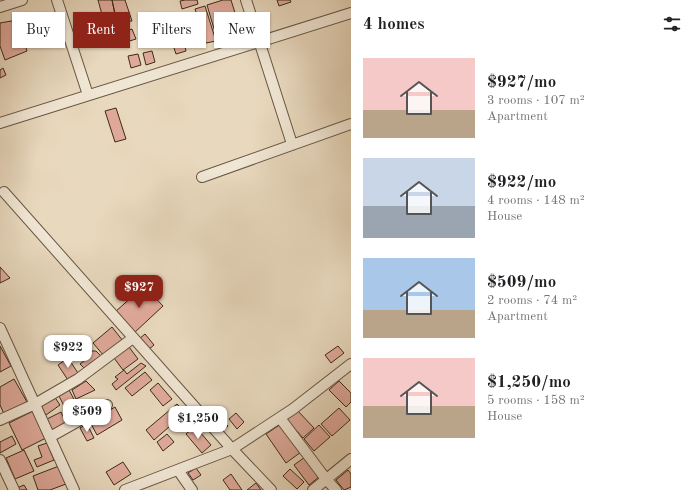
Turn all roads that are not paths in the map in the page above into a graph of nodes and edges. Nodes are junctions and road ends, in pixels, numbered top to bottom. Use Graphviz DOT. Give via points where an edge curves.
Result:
graph roads {
  1 [pos="22,0"];
  2 [pos="57,0"];
  3 [pos="246,0"];
  4 [pos="0,7"];
  5 [pos="250,12"];
  6 [pos="351,13"];
  7 [pos="270,39"];
  8 [pos="241,48"];
  9 [pos="262,48"];
  10 [pos="88,95"];
  11 [pos="0,123"];
  12 [pos="351,124"];
  13 [pos="292,144"];
  14 [pos="202,177"];
  15 [pos="4,192"];
  16 [pos="0,328"];
  17 [pos="133,338"];
  18 [pos="351,364"];
  19 [pos="35,404"];
  20 [pos="106,405"];
  21 [pos="280,418"];
  22 [pos="0,420"];
  23 [pos="50,437"];
  24 [pos="232,449"];
  25 [pos="351,459"];
  26 [pos="0,460"];
  27 [pos="178,470"];
  28 [pos="326,479"];
  29 [pos="14,490"];
  30 [pos="74,490"];
  31 [pos="125,490"];
  32 [pos="192,490"];
  33 [pos="271,490"];
  34 [pos="312,490"];
  35 [pos="336,490"];
  1 -- 4 [label="street"];
  2 -- 10 [label="street"];
  3 -- 5 [label="street"];
  6 -- 7 [label="street"];
  8 -- 10 [label="street"];
  9 -- 13 [label="street"];
  10 -- 11 [label="street"];
  12 -- 13 [label="street"];
  13 -- 14 [label="street"];
  15 -- 17 [label="street"];
  16 -- 19 [label="street"];
  17 -- 19 [label="street" via="78,378"];
  17 -- 24 [label="street"];
  18 -- 21 [label="street"];
  19 -- 22 [label="street"];
  19 -- 23 [label="street"];
  20 -- 23 [label="street"];
  21 -- 24 [label="street"];
  21 -- 28 [label="street"];
  23 -- 30 [label="street"];
  24 -- 27 [label="street"];
  24 -- 33 [label="street"];
  25 -- 28 [label="street"];
  26 -- 29 [label="street"];
  27 -- 31 [label="street"];
  27 -- 32 [label="street"];
  28 -- 34 [label="street"];
  28 -- 35 [label="street"];
}
